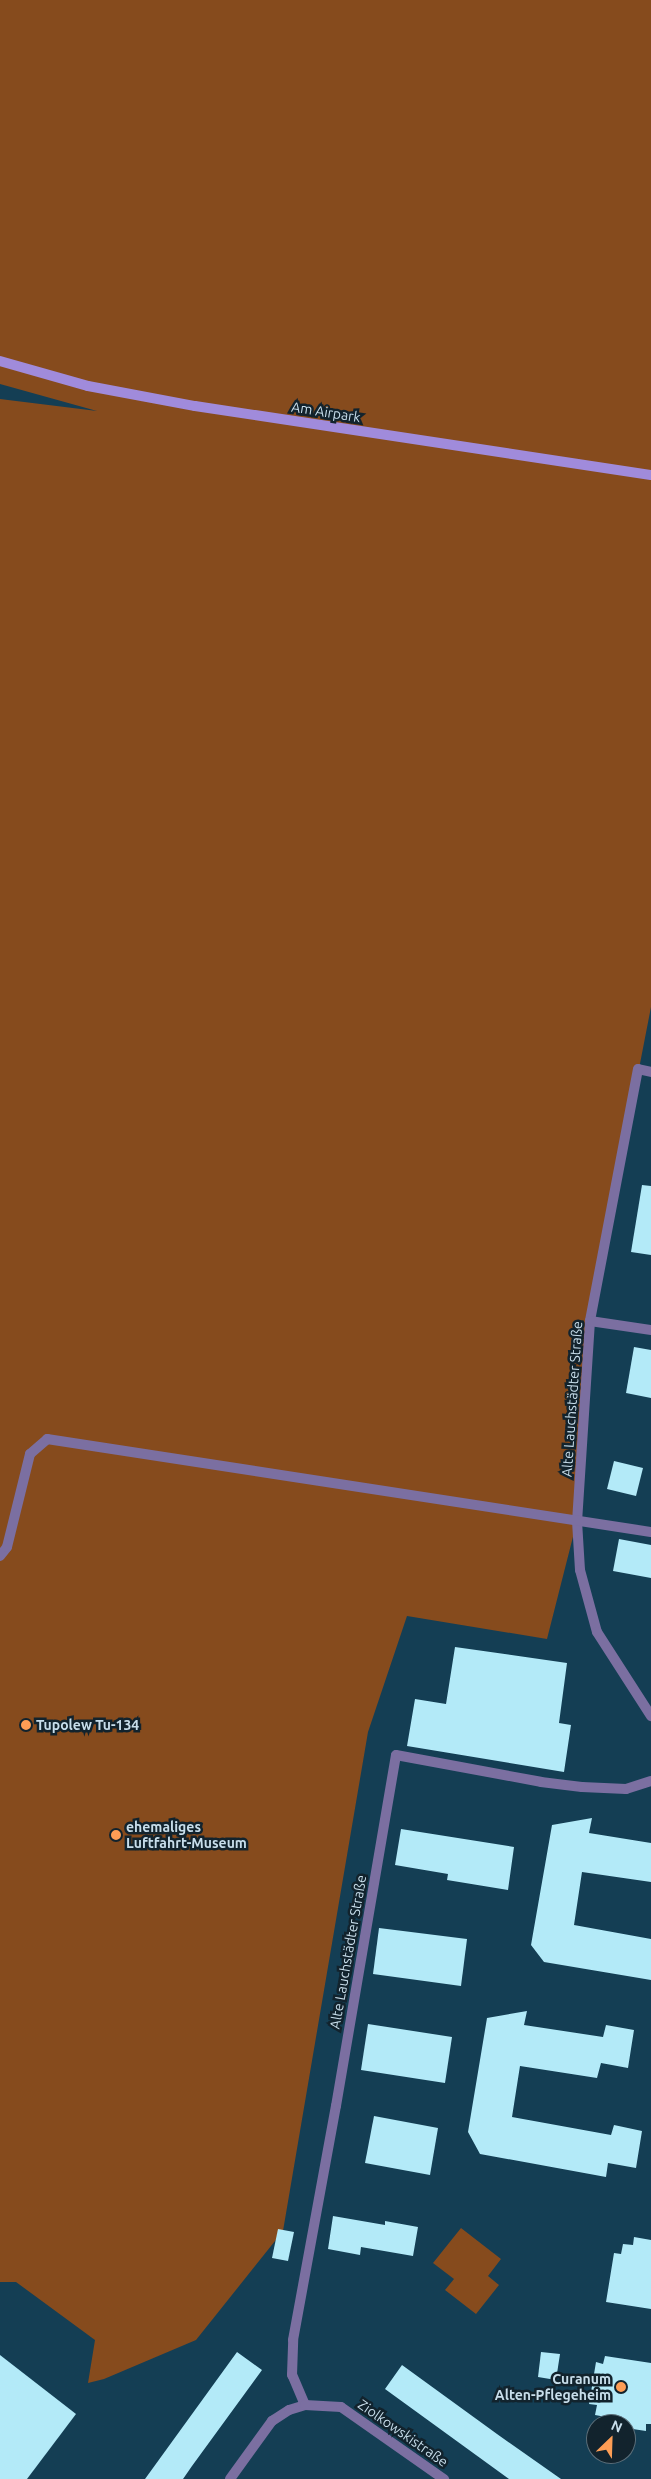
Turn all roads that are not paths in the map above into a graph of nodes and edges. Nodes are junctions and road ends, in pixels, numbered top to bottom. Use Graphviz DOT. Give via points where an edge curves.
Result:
graph roads {
  1 [pos="0,361"];
  2 [pos="651,475"];
  3 [pos="651,1072"];
  4 [pos="590,1321"];
  5 [pos="651,1330"];
  6 [pos="577,1522"];
  7 [pos="651,1532"];
  8 [pos="0,1556"];
  9 [pos="651,1716"];
  10 [pos="651,1781"];
  11 [pos="305,2405"];
  12 [pos="230,2479"];
  13 [pos="444,2479"];
  1 -- 2 [label="street, Am Airpark" via="88,386 195,406"];
  3 -- 4 [label="street, Alte Lauchstädter Straße" via="638,1069"];
  4 -- 5 [label="street"];
  4 -- 6 [label="street, Alte Lauchstädter Straße"];
  6 -- 7 [label="street"];
  6 -- 8 [label="street" via="46,1439 30,1454 7,1548"];
  6 -- 9 [label="street, Alte Lauchstädter Straße" via="580,1570 597,1632"];
  10 -- 11 [label="street, Alte Lauchstädter Straße" via="626,1789 582,1787 396,1755 292,2340 292,2375"];
  11 -- 12 [label="street, Ziolkowskistraße" via="272,2421"];
  11 -- 13 [label="street, Ziolkowskistraße" via="341,2407"];
}
